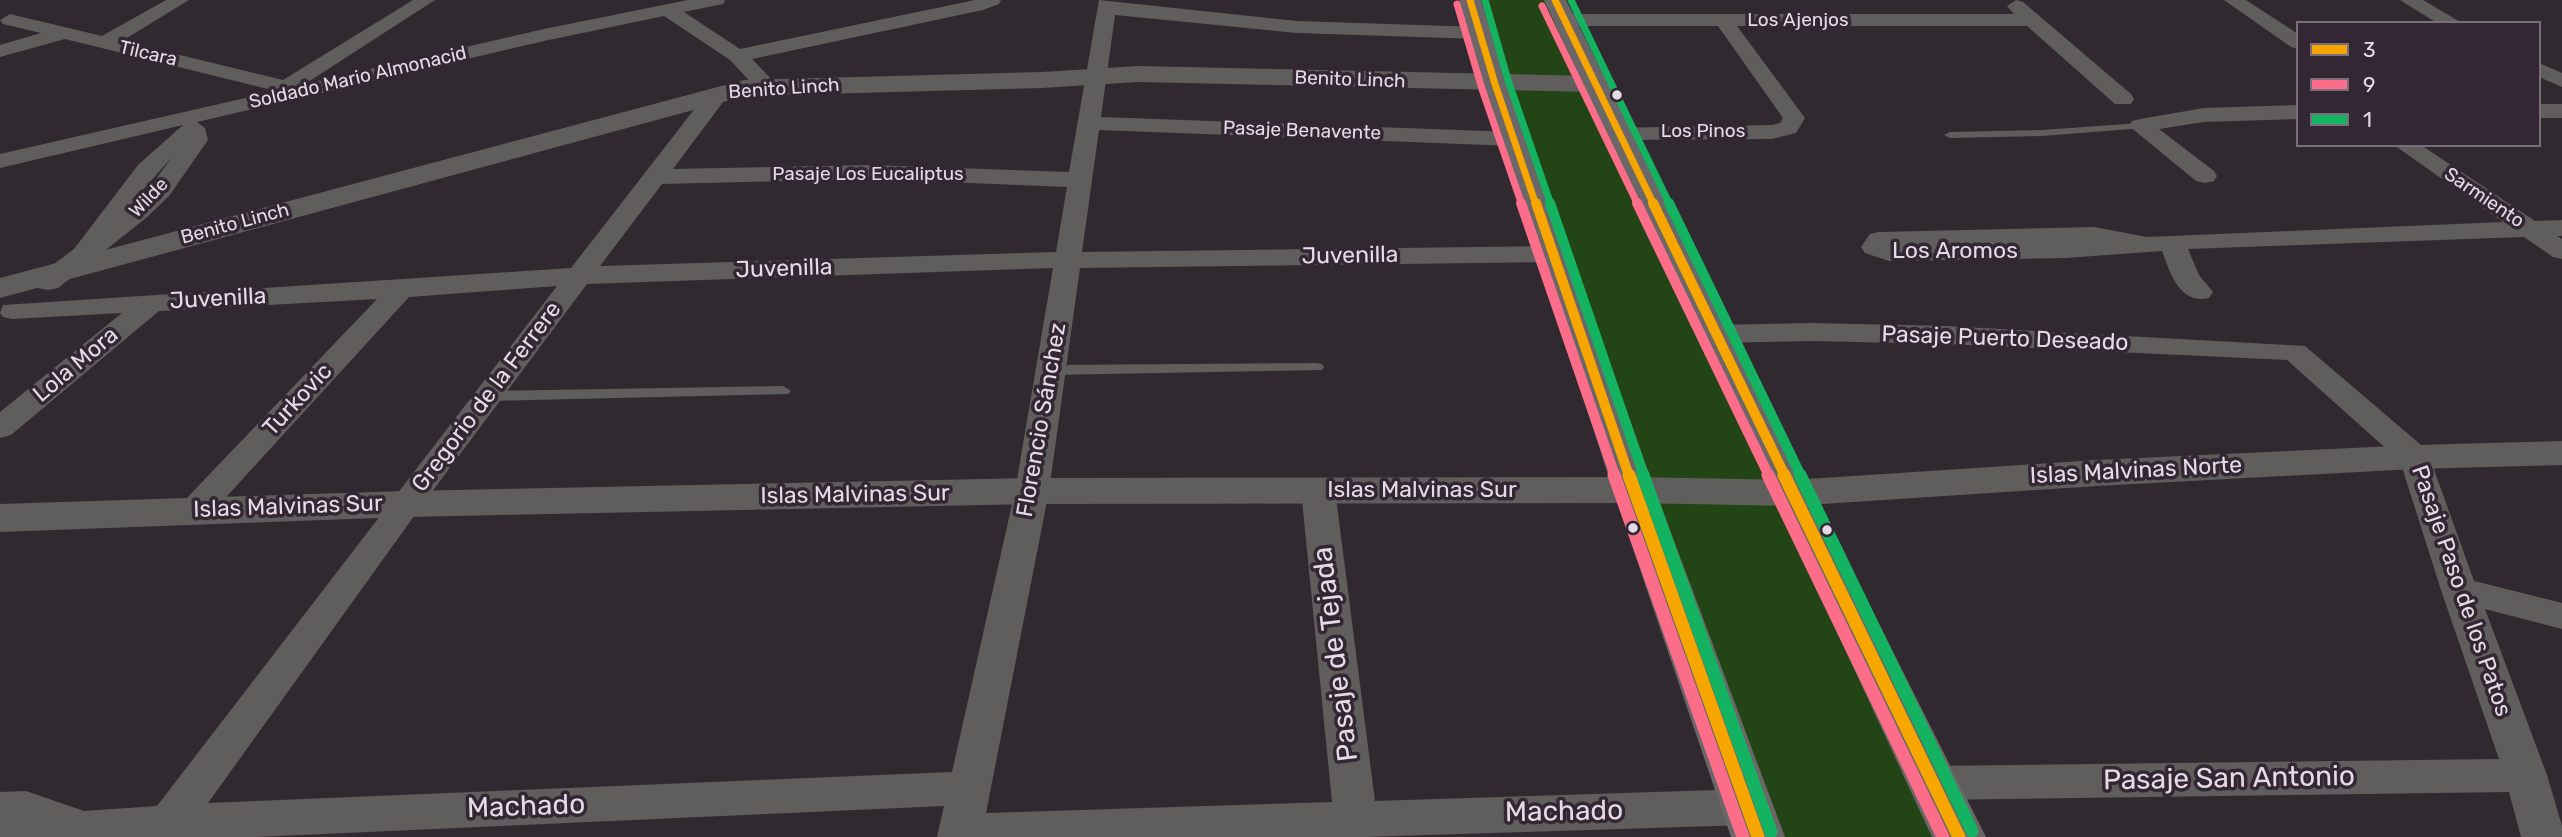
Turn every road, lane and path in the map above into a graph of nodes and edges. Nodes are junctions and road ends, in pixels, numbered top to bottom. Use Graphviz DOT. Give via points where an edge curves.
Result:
graph roads {
  1 [pos="180,0"];
  2 [pos="426,0"];
  3 [pos="716,0"];
  4 [pos="968,0"];
  5 [pos="992,0"];
  6 [pos="1470,0"];
  7 [pos="2009,0"];
  8 [pos="2233,0"];
  9 [pos="2410,0"];
  10 [pos="1107,4"];
  11 [pos="667,10"];
  12 [pos="1559,10"];
  13 [pos="10,20"];
  14 [pos="2032,20"];
  15 [pos="1724,21"];
  16 [pos="2448,21"];
  17 [pos="1480,33"];
  18 [pos="62,34"];
  19 [pos="2296,42"];
  20 [pos="103,44"];
  21 [pos="0,51"];
  22 [pos="733,53"];
  23 [pos="2541,63"];
  24 [pos="2562,63"];
  25 [pos="2541,70"];
  26 [pos="1097,76"];
  27 [pos="2562,82"];
  28 [pos="1495,84"];
  29 [pos="1593,84"];
  30 [pos="767,86"];
  31 [pos="289,90"];
  32 [pos="718,94"];
  33 [pos="2123,99"];
  34 [pos="2541,111"];
  35 [pos="2562,111"];
  36 [pos="2296,112"];
  37 [pos="199,121"];
  38 [pos="1090,122"];
  39 [pos="2140,126"];
  40 [pos="1617,133"];
  41 [pos="1950,135"];
  42 [pos="1514,139"];
  43 [pos="2408,147"];
  44 [pos="0,161"];
  45 [pos="2205,176"];
  46 [pos="654,177"];
  47 [pos="1082,180"];
  48 [pos="2529,229"];
  49 [pos="2559,241"];
  50 [pos="2167,250"];
  51 [pos="1555,254"];
  52 [pos="1069,260"];
  53 [pos="72,263"];
  54 [pos="578,277"];
  55 [pos="401,289"];
  56 [pos="2199,292"];
  57 [pos="152,303"];
  58 [pos="4,306"];
  59 [pos="1715,334"];
  60 [pos="2295,352"];
  61 [pos="1317,367"];
  62 [pos="1051,370"];
  63 [pos="783,391"];
  64 [pos="488,396"];
  65 [pos="0,428"];
  66 [pos="2562,453"];
  67 [pos="2415,457"];
  68 [pos="1318,490"];
  69 [pos="1634,490"];
  70 [pos="1032,491"];
  71 [pos="1710,491"];
  72 [pos="1792,493"];
  73 [pos="405,503"];
  74 [pos="195,510"];
  75 [pos="0,517"];
  76 [pos="2459,590"];
  77 [pos="2562,616"];
  78 [pos="2526,775"];
  79 [pos="1932,783"];
  80 [pos="969,788"];
  81 [pos="0,810"];
  82 [pos="1355,818"];
  83 [pos="1753,822"];
  84 [pos="84,828"];
  85 [pos="164,830"];
  86 [pos="959,834"];
  87 [pos="0,835"];
  88 [pos="1959,837"];
  89 [pos="2543,837"];
  1 -- 20 [label="street"];
  2 -- 31 [label="street"];
  3 -- 11 [label="street, Soldado Mario Almonacid"];
  4 -- 22 [label="street"];
  5 -- 22 [label="street"];
  6 -- 17 [label="main road"];
  7 -- 14 [label="street"];
  8 -- 19 [label="street"];
  9 -- 16 [label="street"];
  10 -- 17 [label="street" via="1297,27"];
  10 -- 26 [label="street, Florencio Sánchez"];
  11 -- 22 [label="street"];
  11 -- 31 [label="street, Soldado Mario Almonacid"];
  12 -- 15 [label="street, Los Ajenjos"];
  12 -- 29 [label="main road"];
  13 -- 18 [label="street, Tilcara"];
  14 -- 15 [label="street, Los Ajenjos"];
  14 -- 33 [label="street"];
  15 -- 40 [label="street, Los Pinos" via="1794,118 1788,128 1772,132"];
  17 -- 28 [label="main road"];
  18 -- 20 [label="street, Tilcara"];
  18 -- 21 [label="street"];
  20 -- 31 [label="street, Tilcara"];
  22 -- 30 [label="street"];
  23 -- 24 [label="street"];
  25 -- 27 [label="street"];
  26 -- 28 [label="street, Benito Linch"];
  26 -- 30 [label="street, Benito Linch"];
  26 -- 38 [label="street, Florencio Sánchez"];
  28 -- 29 [label="street, Benito Linch"];
  28 -- 42 [label="main road"];
  29 -- 40 [label="main road"];
  30 -- 32 [label="street, Benito Linch"];
  31 -- 37 [label="street, Soldado Mario Almonacid"];
  32 -- 46 [label="street, Gregorio de la Ferrere"];
  32 -- 53 [label="street, Benito Linch"];
  34 -- 35 [label="street"];
  36 -- 39 [label="street" via="2204,115"];
  37 -- 44 [label="street, Soldado Mario Almonacid"];
  37 -- 53 [label="street, Wilde" via="196,140 160,191"];
  38 -- 42 [label="street, Pasaje Benavente"];
  38 -- 47 [label="street, Florencio Sánchez"];
  39 -- 41 [label="lane"];
  39 -- 45 [label="street"];
  40 -- 59 [label="main road"];
  42 -- 51 [label="main road"];
  43 -- 48 [label="street, Sarmiento"];
  46 -- 47 [label="street, Pasaje Los Eucaliptus" via="871,172"];
  46 -- 54 [label="street, Gregorio de la Ferrere"];
  47 -- 52 [label="street, Florencio Sánchez"];
  48 -- 49 [label="street, Los Aromos"];
  48 -- 50 [label="street, Los Aromos"];
  49 -- 50 [label="street, Los Aromos"];
  50 -- 50 [label="street, Los Aromos" via="2094,235 1879,240 1874,247 1889,253"];
  50 -- 56 [label="street"];
  51 -- 52 [label="street, Juvenilla"];
  51 -- 69 [label="main road"];
  52 -- 54 [label="street, Juvenilla"];
  52 -- 62 [label="street, Florencio Sánchez"];
  53 -- 58 [label="street, Benito Linch"];
  54 -- 55 [label="street, Juvenilla"];
  54 -- 64 [label="street, Gregorio de la Ferrere"];
  55 -- 57 [label="street, Juvenilla"];
  55 -- 74 [label="street, Turkovic"];
  57 -- 58 [label="street, Juvenilla"];
  57 -- 65 [label="street, Lola Mora"];
  59 -- 60 [label="street, Pasaje Puerto Deseado" via="1946,335"];
  59 -- 72 [label="main road"];
  60 -- 67 [label="street, Pasaje Paso de los Patos"];
  61 -- 62 [label="lane"];
  62 -- 70 [label="street, Florencio Sánchez"];
  63 -- 64 [label="lane"];
  64 -- 73 [label="street, Gregorio de la Ferrere"];
  66 -- 67 [label="street, Islas Malvinas Norte"];
  67 -- 72 [label="street, Islas Malvinas Norte"];
  67 -- 76 [label="street, Pasaje Paso de los Patos"];
  68 -- 69 [label="street, Islas Malvinas Sur"];
  68 -- 70 [label="street, Islas Malvinas Sur"];
  68 -- 82 [label="street, Pasaje de Tejada"];
  69 -- 71 [label="street, Islas Malvinas Sur"];
  69 -- 83 [label="main road"];
  70 -- 73 [label="street, Islas Malvinas Sur"];
  70 -- 80 [label="street, Florencio Sánchez"];
  71 -- 72 [label="street, Islas Malvinas Norte"];
  72 -- 79 [label="main road"];
  73 -- 74 [label="street, Islas Malvinas Sur"];
  73 -- 85 [label="street, Gregorio de la Ferrere"];
  74 -- 75 [label="street, Islas Malvinas Sur"];
  76 -- 77 [label="street"];
  76 -- 78 [label="street, Pasaje Paso de los Patos"];
  78 -- 79 [label="street, Pasaje San Antonio"];
  78 -- 89 [label="street, Pasaje Paso de los Patos"];
  79 -- 88 [label="main road"];
  80 -- 85 [label="street, Machado"];
  80 -- 86 [label="street, Florencio Sánchez"];
  81 -- 84 [label="street, Machado" via="26,809"];
  82 -- 83 [label="street, Machado"];
  82 -- 86 [label="street, Machado"];
  84 -- 85 [label="street, Machado"];
  84 -- 87 [label="street, Machado"];
}
